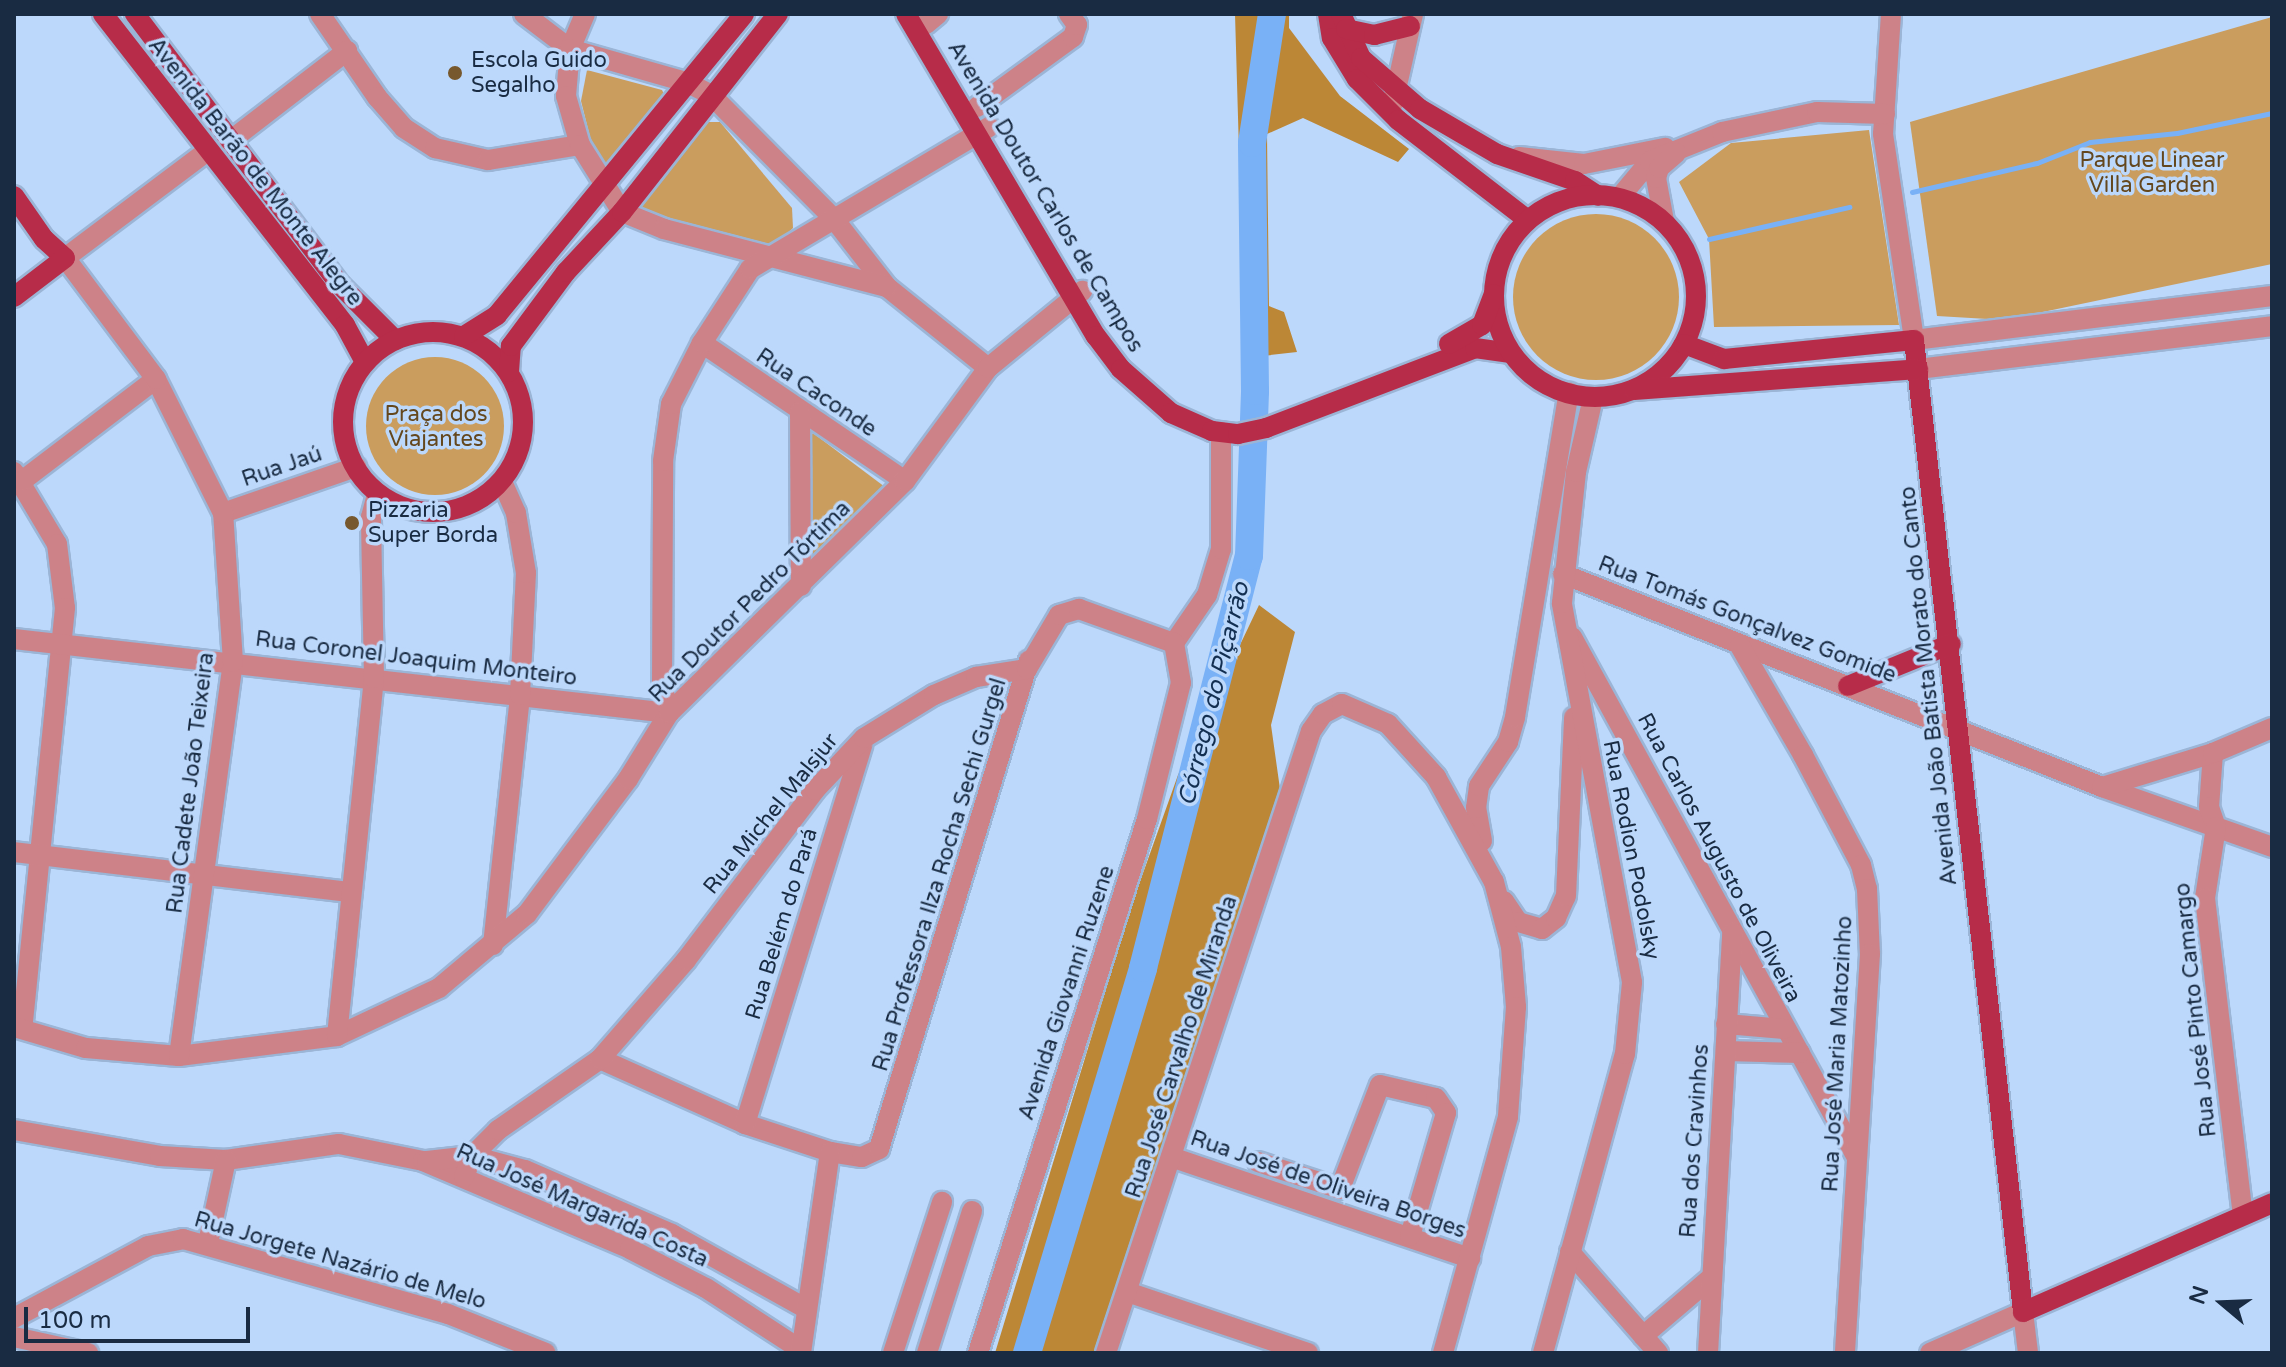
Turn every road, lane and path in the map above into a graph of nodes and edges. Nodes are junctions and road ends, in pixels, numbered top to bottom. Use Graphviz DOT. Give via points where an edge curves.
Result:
graph roads {
  1 [pos="103,14"];
  2 [pos="135,14"];
  3 [pos="320,14"];
  4 [pos="524,14"];
  5 [pos="585,14"];
  6 [pos="744,14"];
  7 [pos="778,14"];
  8 [pos="906,14"];
  9 [pos="1069,14"];
  10 [pos="1328,14"];
  11 [pos="1891,14"];
  12 [pos="928,17"];
  13 [pos="1411,20"];
  14 [pos="1343,22"];
  15 [pos="570,49"];
  16 [pos="347,51"];
  17 [pos="686,82"];
  18 [pos="711,95"];
  19 [pos="1394,102"];
  20 [pos="977,107"];
  21 [pos="1885,114"];
  22 [pos="984,130"];
  23 [pos="230,141"];
  24 [pos="580,145"];
  25 [pos="1684,145"];
  26 [pos="206,152"];
  27 [pos="1497,154"];
  28 [pos="605,183"];
  29 [pos="14,196"];
  30 [pos="1598,196"];
  31 [pos="1620,197"];
  32 [pos="622,212"];
  33 [pos="834,219"];
  34 [pos="1528,220"];
  35 [pos="1664,221"];
  36 [pos="769,256"];
  37 [pos="65,258"];
  38 [pos="887,287"];
  39 [pos="1078,294"];
  40 [pos="1494,294"];
  41 [pos="2272,296"];
  42 [pos="14,297"];
  43 [pos="2272,326"];
  44 [pos="464,336"];
  45 [pos="395,340"];
  46 [pos="1914,340"];
  47 [pos="702,343"];
  48 [pos="1684,344"];
  49 [pos="1511,353"];
  50 [pos="365,362"];
  51 [pos="988,368"];
  52 [pos="1918,369"];
  53 [pos="509,372"];
  54 [pos="156,379"];
  55 [pos="1634,390"];
  56 [pos="1569,392"];
  57 [pos="1593,398"];
  58 [pos="800,412"];
  59 [pos="1265,424"];
  60 [pos="1231,430"];
  61 [pos="356,467"];
  62 [pos="18,477"];
  63 [pos="502,481"];
  64 [pos="905,481"];
  65 [pos="377,494"];
  66 [pos="223,513"];
  67 [pos="1563,574"];
  68 [pos="801,586"];
  69 [pos="1038,622"];
  70 [pos="1564,623"];
  71 [pos="14,639"];
  72 [pos="1174,643"];
  73 [pos="1951,644"];
  74 [pos="65,645"];
  75 [pos="1740,646"];
  76 [pos="233,662"];
  77 [pos="1027,669"];
  78 [pos="374,678"];
  79 [pos="1848,686"];
  80 [pos="1576,693"];
  81 [pos="520,695"];
  82 [pos="669,713"];
  83 [pos="2272,728"];
  84 [pos="1958,729"];
  85 [pos="864,738"];
  86 [pos="2213,753"];
  87 [pos="1436,777"];
  88 [pos="1479,786"];
  89 [pos="2102,787"];
  90 [pos="2216,827"];
  91 [pos="2272,847"];
  92 [pos="14,852"];
  93 [pos="40,855"];
  94 [pos="207,874"];
  95 [pos="1494,882"];
  96 [pos="350,892"];
  97 [pos="1732,933"];
  98 [pos="493,945"];
  99 [pos="1726,1024"];
  100 [pos="18,1028"];
  101 [pos="1784,1029"];
  102 [pos="337,1036"];
  103 [pos="1726,1051"];
  104 [pos="1800,1053"];
  105 [pos="179,1056"];
  106 [pos="600,1059"];
  107 [pos="745,1124"];
  108 [pos="14,1130"];
  109 [pos="830,1152"];
  110 [pos="472,1156"];
  111 [pos="1171,1157"];
  112 [pos="1857,1157"];
  113 [pos="226,1160"];
  114 [pos="423,1161"];
  115 [pos="1258,1162"];
  116 [pos="464,1177"];
  117 [pos="942,1202"];
  118 [pos="2272,1203"];
  119 [pos="972,1211"];
  120 [pos="2243,1215"];
  121 [pos="1410,1236"];
  122 [pos="208,1243"];
  123 [pos="1570,1252"];
  124 [pos="1470,1258"];
  125 [pos="1711,1278"];
  126 [pos="1127,1292"];
  127 [pos="35,1306"];
  128 [pos="805,1308"];
  129 [pos="2023,1312"];
  130 [pos="14,1318"];
  131 [pos="1643,1336"];
  132 [pos="14,1337"];
  133 [pos="37,1342"];
  134 [pos="801,1351"];
  135 [pos="88,1353"];
  136 [pos="546,1353"];
  137 [pos="893,1353"];
  138 [pos="927,1353"];
  139 [pos="978,1353"];
  140 [pos="1106,1353"];
  141 [pos="1308,1353"];
  142 [pos="1443,1353"];
  143 [pos="1543,1353"];
  144 [pos="1658,1353"];
  145 [pos="1708,1353"];
  146 [pos="1845,1353"];
  147 [pos="1930,1353"];
  148 [pos="2028,1353"];
  1 -- 26 [label="main road, Avenida Barão de Monte Alegre"];
  2 -- 23 [label="main road, Avenida Barão de Monte Alegre"];
  3 -- 16 [label="street"];
  4 -- 15 [label="street"];
  5 -- 15 [label="street"];
  6 -- 17 [label="main road"];
  7 -- 18 [label="main road"];
  8 -- 22 [label="main road, Avenida Doutor Carlos de Campos"];
  9 -- 20 [label="street" via="1077,25 1073,37"];
  10 -- 19 [label="main road" via="1339,54"];
  11 -- 21 [label="street, Avenida João Batista Morato do Canto"];
  12 -- 20 [label="main road, Avenida Doutor Carlos de Campos"];
  13 -- 14 [label="main road" via="1374,35"];
  13 -- 19 [label="street"];
  14 -- 19 [label="main road" via="1361,58"];
  15 -- 17 [label="street"];
  15 -- 24 [label="street" via="566,96"];
  16 -- 23 [label="street"];
  16 -- 24 [label="street" via="404,128 435,148 488,160"];
  17 -- 18 [label="street"];
  17 -- 28 [label="main road"];
  18 -- 32 [label="main road"];
  18 -- 33 [label="street"];
  19 -- 27 [label="main road"];
  19 -- 34 [label="main road"];
  20 -- 22 [label="main road, Avenida Doutor Carlos de Campos"];
  21 -- 25 [label="street" via="1817,112 1758,122"];
  21 -- 46 [label="street, Avenida João Batista Morato do Canto" via="1895,233"];
  22 -- 33 [label="street"];
  22 -- 39 [label="main road, Avenida Doutor Carlos de Campos"];
  23 -- 45 [label="main road, Avenida Barão de Monte Alegre" via="340,285"];
  24 -- 28 [label="street"];
  25 -- 27 [label="street" via="1584,164"];
  25 -- 31 [label="street" via="1650,161"];
  25 -- 35 [label="street" via="1659,168 1656,189"];
  26 -- 37 [label="street"];
  26 -- 50 [label="main road, Avenida Barão de Monte Alegre" via="345,325"];
  27 -- 30 [label="main road" via="1575,181"];
  28 -- 32 [label="street"];
  28 -- 44 [label="main road" via="497,315"];
  29 -- 37 [label="main road, Rua Cadete João Teixeira" via="44,239"];
  30 -- 31 [label="main road"];
  30 -- 34 [label="main road" via="1564,199"];
  31 -- 35 [label="main road"];
  32 -- 36 [label="street" via="664,229"];
  32 -- 53 [label="main road" via="566,272 511,346"];
  33 -- 36 [label="street"];
  33 -- 38 [label="street"];
  34 -- 40 [label="main road" via="1498,267"];
  35 -- 48 [label="main road" via="1684,248 1695,279 1695,312"];
  36 -- 38 [label="street"];
  36 -- 47 [label="street" via="750,269"];
  37 -- 42 [label="main road"];
  37 -- 54 [label="street, Rua Cadete João Teixeira"];
  38 -- 51 [label="street"];
  39 -- 51 [label="street, Rua Doutor Pedro Tórtima"];
  39 -- 60 [label="main road, Avenida Doutor Carlos de Campos" via="1121,369 1143,391 1171,413"];
  40 -- 49 [label="main road" via="1498,325"];
  40 -- 59 [label="main road" via="1473,335"];
  41 -- 46 [label="street"];
  43 -- 52 [label="street"];
  44 -- 45 [label="main road" via="430,331"];
  44 -- 53 [label="main road" via="482,345"];
  45 -- 50 [label="main road"];
  46 -- 48 [label="main road" via="1724,359"];
  46 -- 52 [label="main road, Avenida João Batista Morato do Canto"];
  47 -- 58 [label="street, Rua Caconde"];
  47 -- 82 [label="street" via="671,404 663,461 662,684"];
  48 -- 55 [label="main road" via="1663,371"];
  49 -- 56 [label="main road" via="1550,387"];
  49 -- 59 [label="main road" via="1475,348"];
  50 -- 61 [label="main road" via="352,383 344,414 346,447"];
  51 -- 64 [label="street, Rua Doutor Pedro Tórtima"];
  52 -- 55 [label="main road"];
  52 -- 73 [label="main road, Avenida João Batista Morato do Canto"];
  53 -- 63 [label="main road" via="518,390 524,428"];
  54 -- 62 [label="street"];
  54 -- 66 [label="street, Rua Cadete João Teixeira"];
  55 -- 57 [label="main road"];
  56 -- 57 [label="main road"];
  56 -- 88 [label="street" via="1515,717 1508,742"];
  57 -- 67 [label="street, Rua Rodion Podolsky" via="1576,472"];
  58 -- 64 [label="street, Rua Caconde"];
  58 -- 68 [label="street"];
  59 -- 60 [label="main road"];
  60 -- 72 [label="street" via="1221,549 1207,595"];
  61 -- 65 [label="main road"];
  61 -- 66 [label="street, Rua Jaú"];
  62 -- 74 [label="street" via="57,544 64,575"];
  63 -- 65 [label="main road" via="452,511 413,510"];
  63 -- 81 [label="street" via="516,513 526,573"];
  64 -- 68 [label="street, Rua Doutor Pedro Tórtima"];
  65 -- 78 [label="street" via="371,517"];
  66 -- 76 [label="street, Rua Cadete João Teixeira"];
  67 -- 70 [label="street, Rua Rodion Podolsky"];
  67 -- 75 [label="street, Rua Tomás Gonçalvez Gomide"];
  68 -- 82 [label="street, Rua Doutor Pedro Tórtima"];
  69 -- 77 [label="street, Rua Professora Ilza Rocha Sechi Gurgel"];
  70 -- 80 [label="street, Rua Rodion Podolsky"];
  70 -- 97 [label="street, Rua Carlos Augusto de Oliveira"];
  71 -- 74 [label="street, Rua Coronel Joaquim Monteiro"];
  72 -- 77 [label="street" via="1079,609 1059,615"];
  72 -- 139 [label="street, Avenida Giovanni Ruzene" via="1181,683 1147,819"];
  73 -- 79 [label="main road"];
  73 -- 84 [label="main road, Avenida João Batista Morato do Canto"];
  74 -- 76 [label="street, Rua Coronel Joaquim Monteiro"];
  74 -- 93 [label="street"];
  75 -- 79 [label="street, Rua Tomás Gonçalvez Gomide"];
  75 -- 112 [label="street, Rua José Maria Matozinho" via="1861,865 1867,889 1870,954"];
  76 -- 78 [label="street, Rua Coronel Joaquim Monteiro"];
  76 -- 94 [label="street, Rua Cadete João Teixeira"];
  77 -- 85 [label="street, Rua Michel Malsjur" via="976,677 934,695"];
  77 -- 109 [label="street, Rua Professora Ilza Rocha Sechi Gurgel" via="884,1140 862,1157"];
  78 -- 81 [label="street, Rua Coronel Joaquim Monteiro"];
  78 -- 96 [label="street"];
  79 -- 84 [label="street, Rua Tomás Gonçalvez Gomide"];
  80 -- 95 [label="street" via="1569,867 1566,896 1556,918 1542,929 1518,922"];
  80 -- 123 [label="street, Rua Rodion Podolsky" via="1632,982 1625,1054"];
  81 -- 82 [label="street, Rua Coronel Joaquim Monteiro"];
  81 -- 98 [label="street"];
  82 -- 98 [label="street, Rua Doutor Pedro Tórtima" via="628,779 527,914"];
  83 -- 86 [label="street"];
  84 -- 89 [label="street, Rua Tomás Gonçalvez Gomide"];
  84 -- 129 [label="main road, Avenida João Batista Morato do Canto"];
  85 -- 106 [label="street, Rua Michel Malsjur" via="815,790 686,960"];
  85 -- 107 [label="street, Rua Belém do Pará"];
  86 -- 89 [label="street"];
  86 -- 90 [label="street, Rua José Pinto Camargo" via="2209,807"];
  87 -- 88 [label="street"];
  87 -- 95 [label="street"];
  87 -- 111 [label="street, Rua José Carvalho de Miranda" via="1388,724 1342,704 1323,714 1303,756"];
  88 -- 95 [label="street" via="1478,825"];
  89 -- 90 [label="street, Rua Tomás Gonçalvez Gomide"];
  90 -- 91 [label="street, Rua Tomás Gonçalvez Gomide"];
  90 -- 120 [label="street, Rua José Pinto Camargo" via="2205,898"];
  92 -- 93 [label="street"];
  93 -- 94 [label="street"];
  93 -- 100 [label="street"];
  94 -- 96 [label="street"];
  94 -- 105 [label="street, Rua Cadete João Teixeira"];
  95 -- 124 [label="street" via="1515,974 1514,1059 1508,1117"];
  96 -- 102 [label="street"];
  97 -- 99 [label="street, Rua dos Cravinhos"];
  97 -- 101 [label="street, Rua Carlos Augusto de Oliveira"];
  98 -- 102 [label="street, Rua Doutor Pedro Tórtima" via="439,988"];
  99 -- 101 [label="street"];
  99 -- 103 [label="street, Rua dos Cravinhos"];
  100 -- 105 [label="street, Rua Doutor Pedro Tórtima" via="86,1048"];
  101 -- 104 [label="street, Rua Carlos Augusto de Oliveira"];
  102 -- 105 [label="street, Rua Doutor Pedro Tórtima"];
  103 -- 104 [label="street"];
  103 -- 125 [label="street, Rua dos Cravinhos"];
  104 -- 112 [label="street, Rua Carlos Augusto de Oliveira"];
  106 -- 107 [label="street"];
  106 -- 110 [label="street, Rua Michel Malsjur" via="498,1130"];
  107 -- 109 [label="street"];
  108 -- 113 [label="street, Rua José Margarida Costa" via="160,1156"];
  109 -- 128 [label="street"];
  110 -- 114 [label="street, Rua José Margarida Costa"];
  110 -- 116 [label="street, Rua Michel Malsjur"];
  110 -- 128 [label="street, Rua José Margarida Costa" via="525,1170 633,1215"];
  111 -- 121 [label="street, Rua José de Oliveira Borges"];
  111 -- 126 [label="street, Rua José Carvalho de Miranda"];
  112 -- 146 [label="street, Rua José Maria Matozinho"];
  113 -- 114 [label="street, Rua José Margarida Costa" via="339,1144"];
  113 -- 122 [label="street"];
  114 -- 116 [label="street, Rua José Margarida Costa"];
  115 -- 121 [label="street" via="1340,1189 1380,1085 1436,1098 1446,1113"];
  116 -- 134 [label="street, Rua José Margarida Costa" via="693,1282"];
  117 -- 137 [label="street"];
  118 -- 120 [label="main road"];
  119 -- 138 [label="street"];
  120 -- 129 [label="main road"];
  121 -- 124 [label="street, Rua José de Oliveira Borges"];
  122 -- 127 [label="street, Rua Jorgete Nazário de Melo" via="183,1239 148,1246"];
  122 -- 136 [label="street, Rua Jorgete Nazário de Melo" via="448,1314"];
  123 -- 131 [label="street"];
  123 -- 143 [label="street, Rua Rodion Podolsky"];
  124 -- 142 [label="street"];
  125 -- 131 [label="street"];
  125 -- 145 [label="street, Rua dos Cravinhos"];
  126 -- 140 [label="street, Rua José Carvalho de Miranda"];
  126 -- 141 [label="street"];
  127 -- 130 [label="street, Rua Jorgete Nazário de Melo"];
  127 -- 133 [label="street"];
  128 -- 134 [label="street"];
  129 -- 147 [label="street"];
  129 -- 148 [label="street, Avenida João Batista Morato do Canto"];
  131 -- 144 [label="street"];
  132 -- 133 [label="street"];
  133 -- 135 [label="street"];
}
